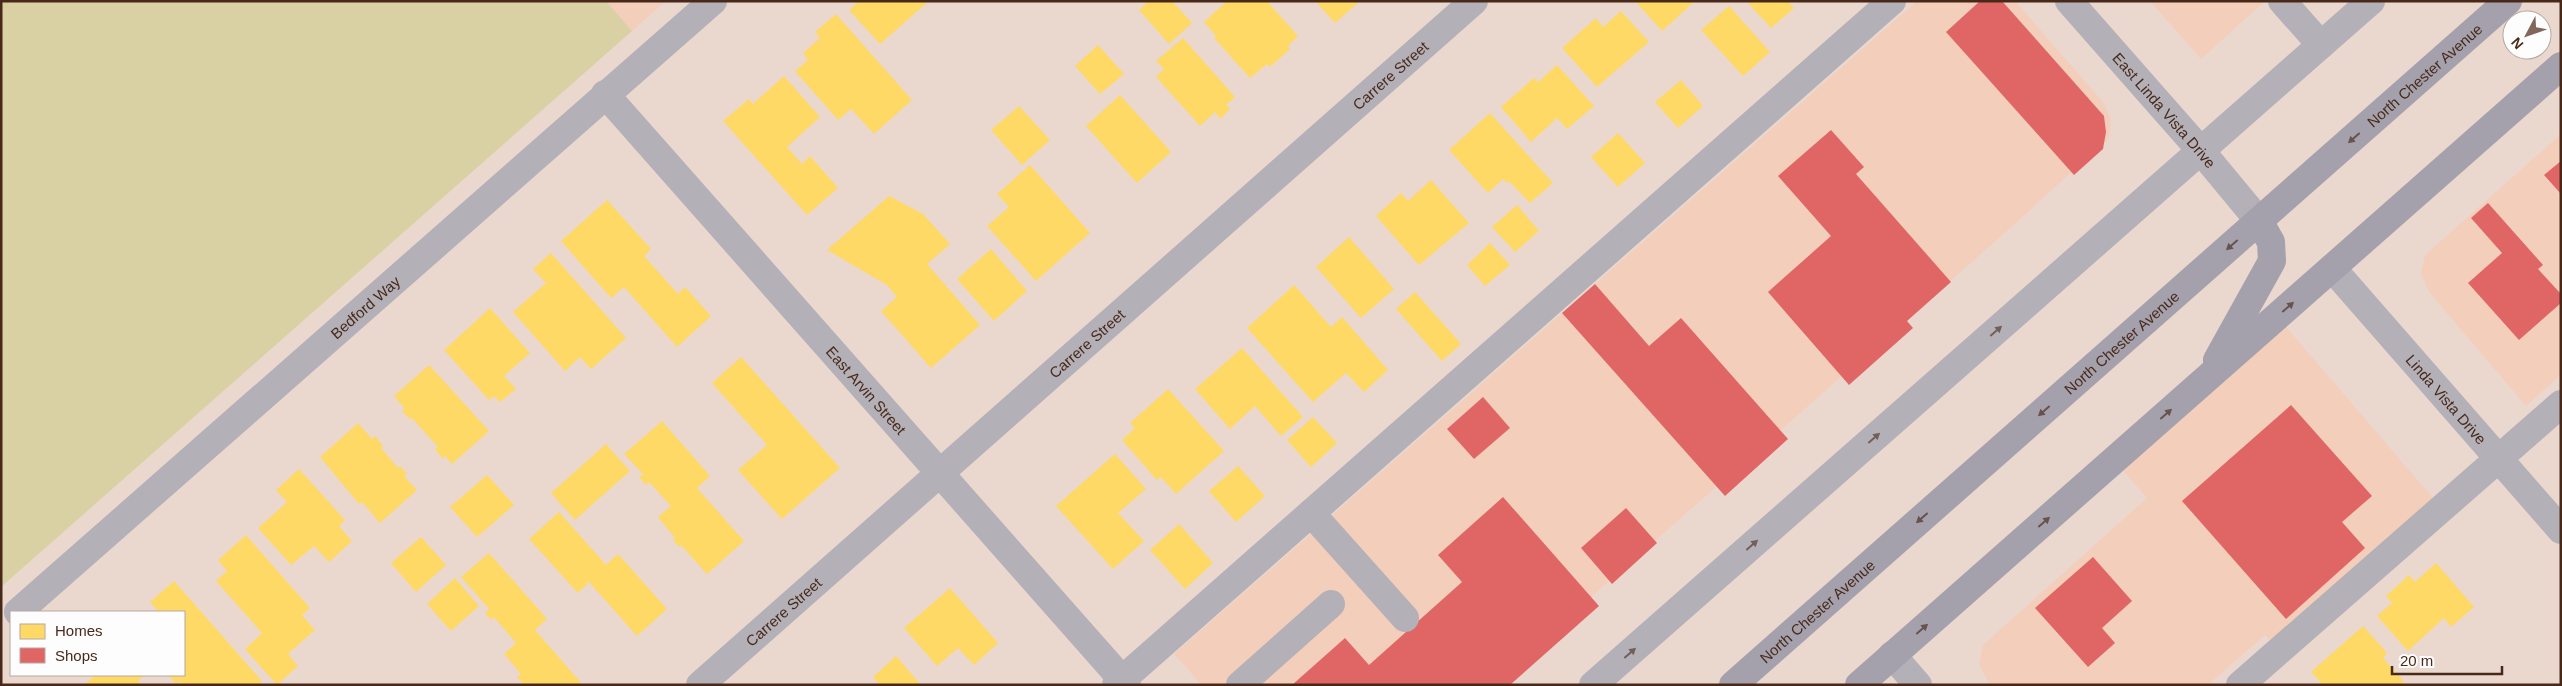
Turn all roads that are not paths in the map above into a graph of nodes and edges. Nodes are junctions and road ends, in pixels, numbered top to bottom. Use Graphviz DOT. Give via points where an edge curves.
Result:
graph roads {
  1 [pos="713,1"];
  2 [pos="1474,1"];
  3 [pos="1892,1"];
  4 [pos="2069,1"];
  5 [pos="2282,1"];
  6 [pos="2371,1"];
  7 [pos="2508,1"];
  8 [pos="2321,45"];
  9 [pos="2561,66"];
  10 [pos="606,94"];
  11 [pos="2201,151"];
  12 [pos="2259,221"];
  13 [pos="2332,268"];
  14 [pos="2206,379"];
  15 [pos="2561,404"];
  16 [pos="2499,459"];
  17 [pos="940,473"];
  18 [pos="1311,513"];
  19 [pos="2561,530"];
  20 [pos="1331,604"];
  21 [pos="19,611"];
  22 [pos="1405,618"];
  23 [pos="1892,655"];
  24 [pos="1122,683"];
  25 [pos="700,685"];
  26 [pos="1240,685"];
  27 [pos="1593,685"];
  28 [pos="1733,685"];
  29 [pos="1859,685"];
  30 [pos="1918,685"];
  31 [pos="2240,685"];
  1 -- 10 [label="street, Bedford Way"];
  2 -- 17 [label="street, Carrere Street"];
  3 -- 18 [label="street"];
  4 -- 11 [label="street, East Linda Vista Drive"];
  5 -- 8 [label="street"];
  6 -- 8 [label="street"];
  7 -- 12 [label="main road, North Chester Avenue, one-way"];
  8 -- 11 [label="street"];
  9 -- 13 [label="main road"];
  10 -- 17 [label="street, East Arvin Street"];
  10 -- 21 [label="street, Bedford Way"];
  11 -- 12 [label="street, East Linda Vista Drive"];
  27 -- 11 [label="street, one-way"];
  12 -- 14 [label="main road" via="2271,242 2272,261"];
  12 -- 28 [label="main road, North Chester Avenue, one-way"];
  14 -- 13 [label="main road, one-way"];
  13 -- 16 [label="street, Linda Vista Drive"];
  23 -- 14 [label="main road, one-way"];
  15 -- 16 [label="street"];
  16 -- 19 [label="street, Linda Vista Drive"];
  16 -- 31 [label="street"];
  17 -- 24 [label="street, East Arvin Street"];
  17 -- 25 [label="street, Carrere Street"];
  18 -- 22 [label="street"];
  18 -- 24 [label="street"];
  20 -- 26 [label="street"];
  23 -- 29 [label="main road"];
  23 -- 30 [label="street"];
}
